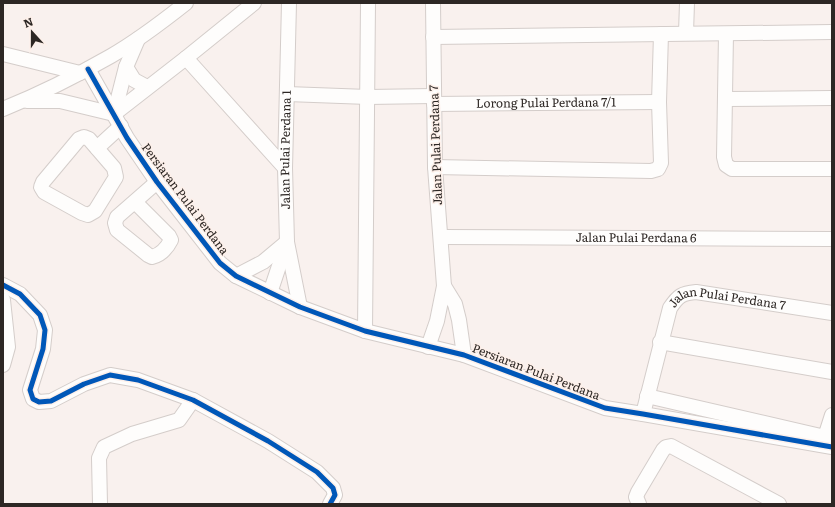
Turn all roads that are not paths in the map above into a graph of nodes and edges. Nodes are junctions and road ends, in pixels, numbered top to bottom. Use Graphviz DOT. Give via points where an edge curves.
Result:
graph roads {
  1 [pos="186,3"];
  2 [pos="254,3"];
  3 [pos="289,3"];
  4 [pos="368,3"];
  5 [pos="433,3"];
  6 [pos="687,3"];
  7 [pos="832,32"];
  8 [pos="686,33"];
  9 [pos="660,34"];
  10 [pos="726,34"];
  11 [pos="433,37"];
  12 [pos="138,39"];
  13 [pos="3,54"];
  14 [pos="186,58"];
  15 [pos="126,67"];
  16 [pos="84,71"];
  17 [pos="147,87"];
  18 [pos="287,94"];
  19 [pos="368,97"];
  20 [pos="832,98"];
  21 [pos="726,99"];
  22 [pos="23,100"];
  23 [pos="434,100"];
  24 [pos="659,102"];
  25 [pos="3,109"];
  26 [pos="117,120"];
  27 [pos="97,148"];
  28 [pos="434,167"];
  29 [pos="285,168"];
  30 [pos="832,169"];
  31 [pos="157,182"];
  32 [pos="135,202"];
  33 [pos="441,237"];
  34 [pos="832,239"];
  35 [pos="287,242"];
  36 [pos="236,276"];
  37 [pos="3,285"];
  38 [pos="444,286"];
  39 [pos="270,293"];
  40 [pos="3,300"];
  41 [pos="300,307"];
  42 [pos="832,313"];
  43 [pos="366,331"];
  44 [pos="660,342"];
  45 [pos="428,347"];
  46 [pos="464,355"];
  47 [pos="3,365"];
  48 [pos="832,372"];
  49 [pos="647,396"];
  50 [pos="194,400"];
  51 [pos="643,414"];
  52 [pos="832,415"];
  53 [pos="832,447"];
  54 [pos="100,504"];
  55 [pos="330,504"];
  56 [pos="639,504"];
  57 [pos="779,504"];
  1 -- 12 [label="street"];
  2 -- 14 [label="street"];
  3 -- 18 [label="street, Jalan Pulai Perdana 1"];
  4 -- 19 [label="street"];
  5 -- 11 [label="street, Jalan Pulai Perdana 7"];
  6 -- 8 [label="street"];
  7 -- 10 [label="street"];
  8 -- 9 [label="street"];
  8 -- 10 [label="street"];
  9 -- 11 [label="street"];
  9 -- 24 [label="street"];
  10 -- 21 [label="street"];
  11 -- 23 [label="street, Jalan Pulai Perdana 7"];
  12 -- 15 [label="street"];
  12 -- 16 [label="street"];
  13 -- 16 [label="street"];
  14 -- 17 [label="street"];
  14 -- 29 [label="street"];
  15 -- 17 [label="street" via="134,80"];
  15 -- 26 [label="street"];
  16 -- 22 [label="street"];
  16 -- 26 [label="street, Persiaran Pulai Perdana"];
  17 -- 26 [label="street"];
  18 -- 19 [label="street, Lorong Pulai Perdana 7/1"];
  18 -- 29 [label="street, Jalan Pulai Perdana 1"];
  19 -- 23 [label="street, Lorong Pulai Perdana 7/1"];
  19 -- 43 [label="street"];
  20 -- 21 [label="street"];
  21 -- 30 [label="street" via="724,157 726,164 732,169"];
  22 -- 25 [label="street"];
  22 -- 26 [label="street" via="60,101"];
  23 -- 24 [label="street, Lorong Pulai Perdana 7/1"];
  23 -- 28 [label="street, Jalan Pulai Perdana 7"];
  24 -- 28 [label="street" via="661,163 658,169 650,171"];
  26 -- 27 [label="street"];
  26 -- 31 [label="street, Persiaran Pulai Perdana"];
  27 -- 27 [label="street" via="88,139 79,139 43,182 41,187 44,192 82,213 88,215 95,212 116,177 114,168"];
  28 -- 33 [label="street, Jalan Pulai Perdana 7"];
  29 -- 35 [label="street, Jalan Pulai Perdana 1"];
  31 -- 32 [label="street"];
  31 -- 36 [label="street, Persiaran Pulai Perdana" via="220,263"];
  33 -- 34 [label="street, Jalan Pulai Perdana 6"];
  33 -- 38 [label="street, Jalan Pulai Perdana 7"];
  35 -- 36 [label="street" via="263,262"];
  35 -- 39 [label="street, Jalan Pulai Perdana 1"];
  35 -- 41 [label="street"];
  36 -- 39 [label="street, Persiaran Pulai Perdana"];
  37 -- 50 [label="street" via="20,294 40,315 44,330 43,349 30,390 33,399 39,402 50,401 84,384 110,375 138,380"];
  38 -- 45 [label="street, Jalan Pulai Perdana 7" via="437,321"];
  38 -- 46 [label="street, Jalan Pulai Perdana 7" via="455,304"];
  39 -- 41 [label="street, Persiaran Pulai Perdana"];
  40 -- 47 [label="street" via="8,348"];
  41 -- 43 [label="street, Persiaran Pulai Perdana"];
  42 -- 44 [label="street, Jalan Pulai Perdana 7" via="696,292 685,293 676,298 670,308"];
  43 -- 45 [label="street, Persiaran Pulai Perdana"];
  44 -- 48 [label="street"];
  44 -- 49 [label="street, Jalan Pulai Perdana 7"];
  45 -- 46 [label="street, Persiaran Pulai Perdana"];
  46 -- 51 [label="street, Persiaran Pulai Perdana" via="604,408"];
  49 -- 51 [label="street, Jalan Pulai Perdana 7"];
  49 -- 52 [label="street" via="825,437"];
  50 -- 54 [label="street" via="179,420 132,434 104,447 99,458"];
  50 -- 55 [label="street" via="317,472 333,488 335,495"];
  51 -- 53 [label="street, Persiaran Pulai Perdana"];
  56 -- 57 [label="street" via="636,497 638,492 663,450 671,446"];
}
